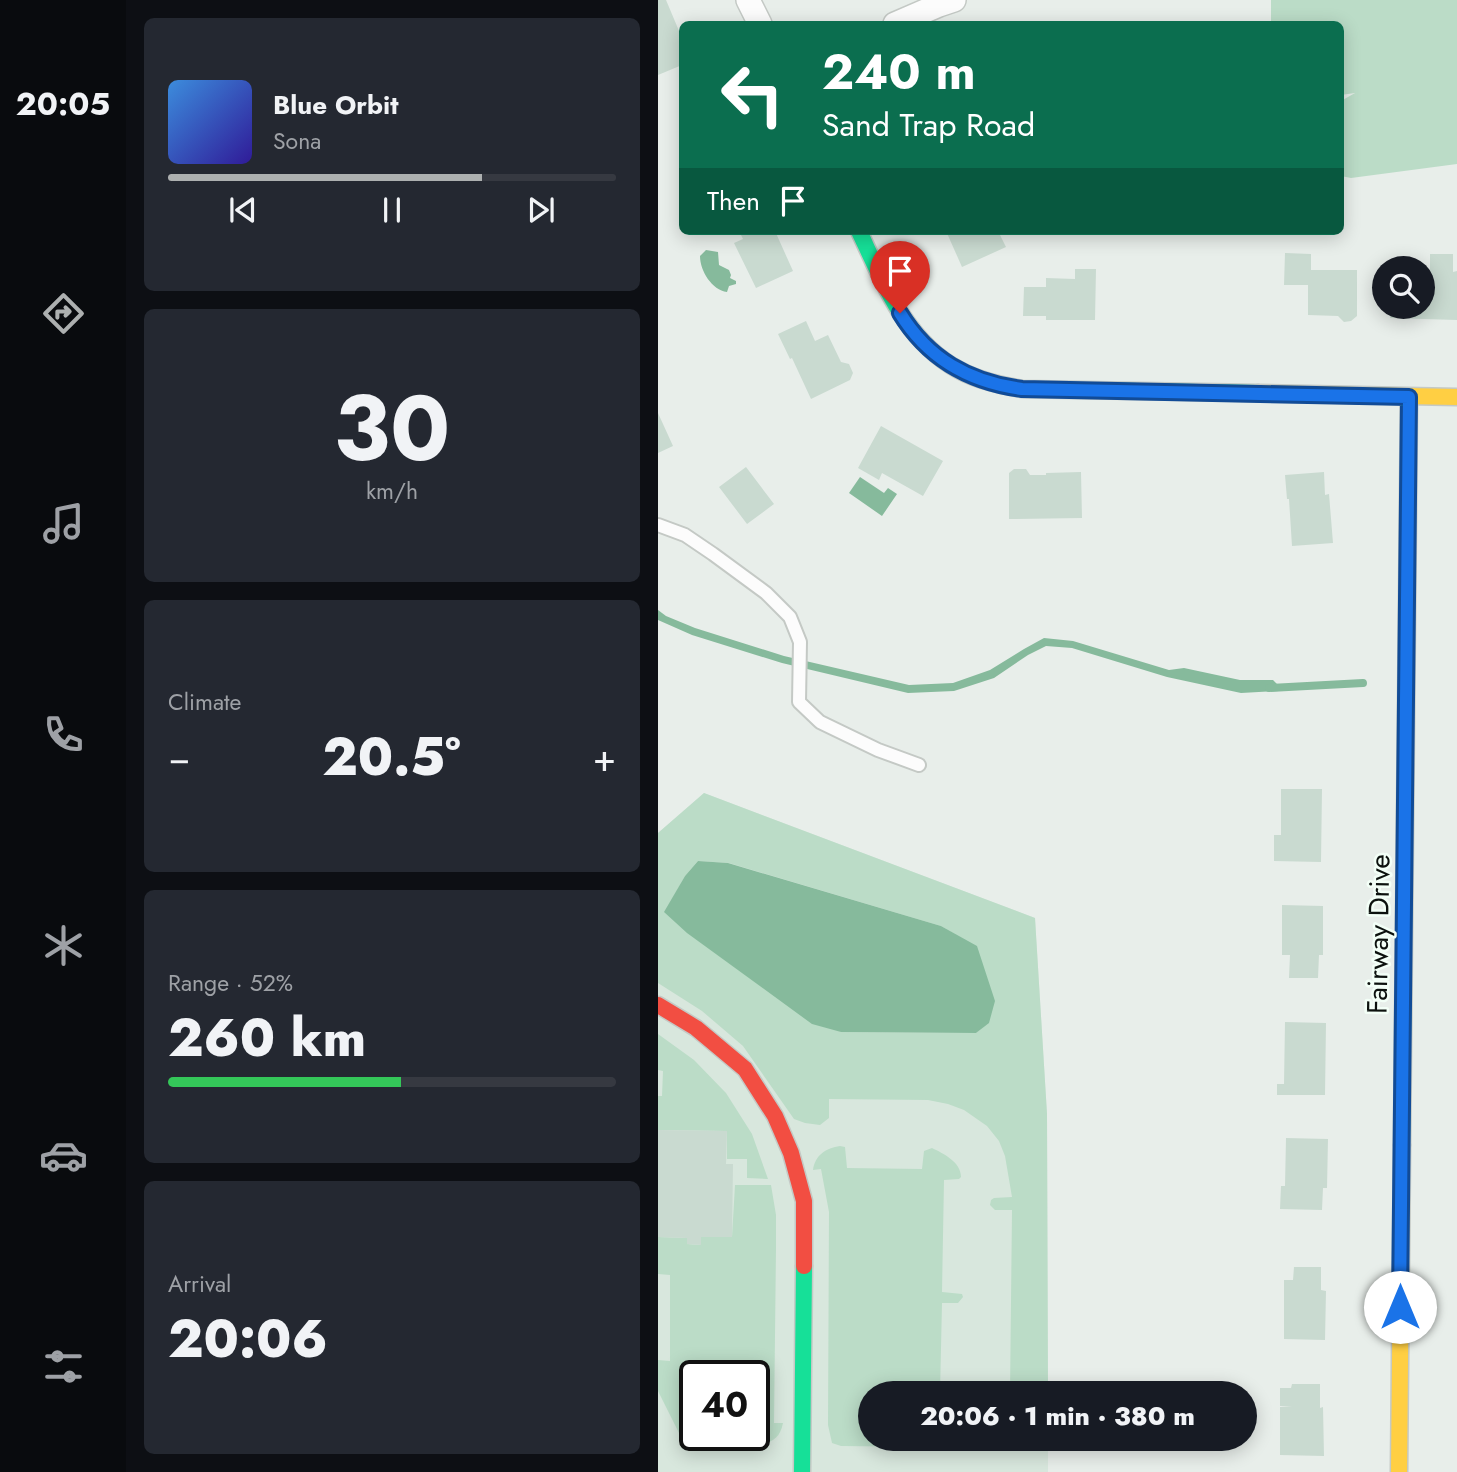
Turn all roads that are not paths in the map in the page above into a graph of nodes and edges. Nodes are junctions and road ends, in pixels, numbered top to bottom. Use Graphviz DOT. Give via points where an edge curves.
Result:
graph roads {
  1 [pos="748,0"];
  2 [pos="954,0"];
  3 [pos="758,21"];
  4 [pos="902,21"];
  5 [pos="861,235"];
  6 [pos="1409,397"];
  7 [pos="1457,397"];
  8 [pos="658,525"];
  9 [pos="919,765"];
  10 [pos="658,1004"];
  11 [pos="802,1472"];
  12 [pos="1399,1472"];
  1 -- 3 [label="street"];
  2 -- 4 [label="street"];
  5 -- 6 [label="street" via="909,327 944,361 984,382 1022,389"];
  6 -- 7 [label="street"];
  6 -- 12 [label="street, Fairway Drive"];
  8 -- 9 [label="lane" via="685,535 766,593 790,617 800,642 799,702 820,722"];
  10 -- 11 [label="street" via="696,1028 745,1069 792,1153 804,1201"];
}
